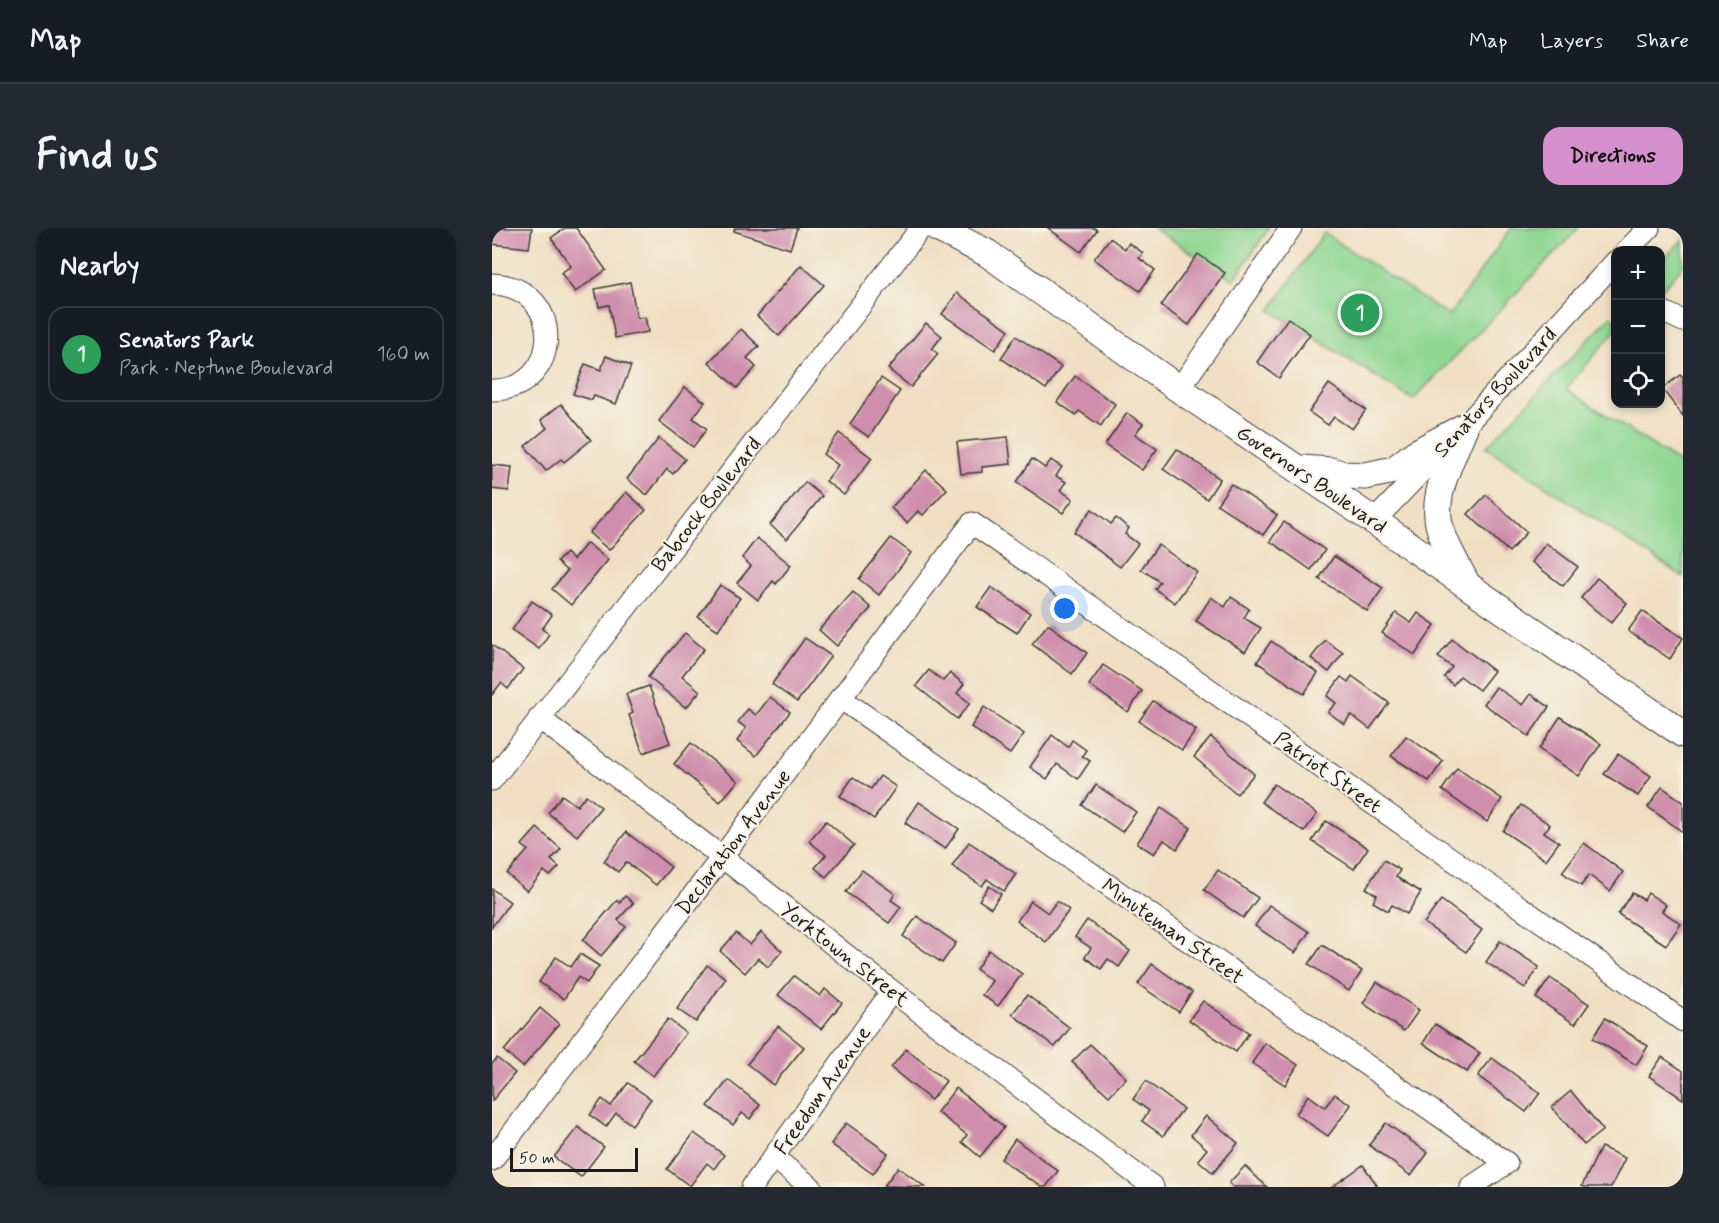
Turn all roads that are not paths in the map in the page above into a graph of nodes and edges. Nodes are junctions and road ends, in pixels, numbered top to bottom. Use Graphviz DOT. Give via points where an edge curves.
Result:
graph roads {
  1 [pos="921,228"];
  2 [pos="938,228"];
  3 [pos="1291,228"];
  4 [pos="1649,228"];
  5 [pos="1631,246"];
  6 [pos="1611,269"];
  7 [pos="492,284"];
  8 [pos="1665,312"];
  9 [pos="1683,321"];
  10 [pos="1179,389"];
  11 [pos="492,390"];
  12 [pos="1464,427"];
  13 [pos="1297,468"];
  14 [pos="1374,521"];
  15 [pos="972,523"];
  16 [pos="1467,585"];
  17 [pos="840,698"];
  18 [pos="539,718"];
  19 [pos="1683,734"];
  20 [pos="492,780"];
  21 [pos="722,857"];
  22 [pos="891,991"];
  23 [pos="1683,1021"];
  24 [pos="774,1158"];
  25 [pos="492,1160"];
  26 [pos="752,1187"];
  27 [pos="811,1187"];
  28 [pos="1153,1187"];
  29 [pos="1471,1187"];
  1 -- 18 [label="street, Babcock Boulevard"];
  2 -- 10 [label="main road, Governors Boulevard" via="987,253"];
  3 -- 10 [label="street"];
  4 -- 5 [label="street"];
  6 -- 12 [label="street, Senators Boulevard"];
  7 -- 11 [label="street" via="522,291 536,303 548,336 542,360 526,379"];
  8 -- 9 [label="street"];
  10 -- 13 [label="main road, Governors Boulevard"];
  12 -- 13 [label="main road" via="1394,470 1365,476"];
  12 -- 14 [label="street, Senators Boulevard"];
  12 -- 16 [label="main road" via="1442,480 1438,503 1439,524"];
  13 -- 14 [label="main road, Governors Boulevard"];
  14 -- 16 [label="main road, Governors Boulevard"];
  15 -- 17 [label="street, Declaration Avenue"];
  15 -- 23 [label="street, Patriot Street"];
  16 -- 19 [label="main road, Governors Boulevard"];
  17 -- 21 [label="street, Declaration Avenue"];
  17 -- 29 [label="street, Minuteman Street" via="1507,1163"];
  18 -- 20 [label="street, Babcock Boulevard"];
  18 -- 21 [label="street, Yorktown Street"];
  21 -- 22 [label="street, Yorktown Street"];
  21 -- 25 [label="street, Declaration Avenue"];
  22 -- 24 [label="street, Freedom Avenue"];
  22 -- 28 [label="street, Yorktown Street"];
  24 -- 26 [label="street, Freedom Avenue"];
  24 -- 27 [label="street"];
}
